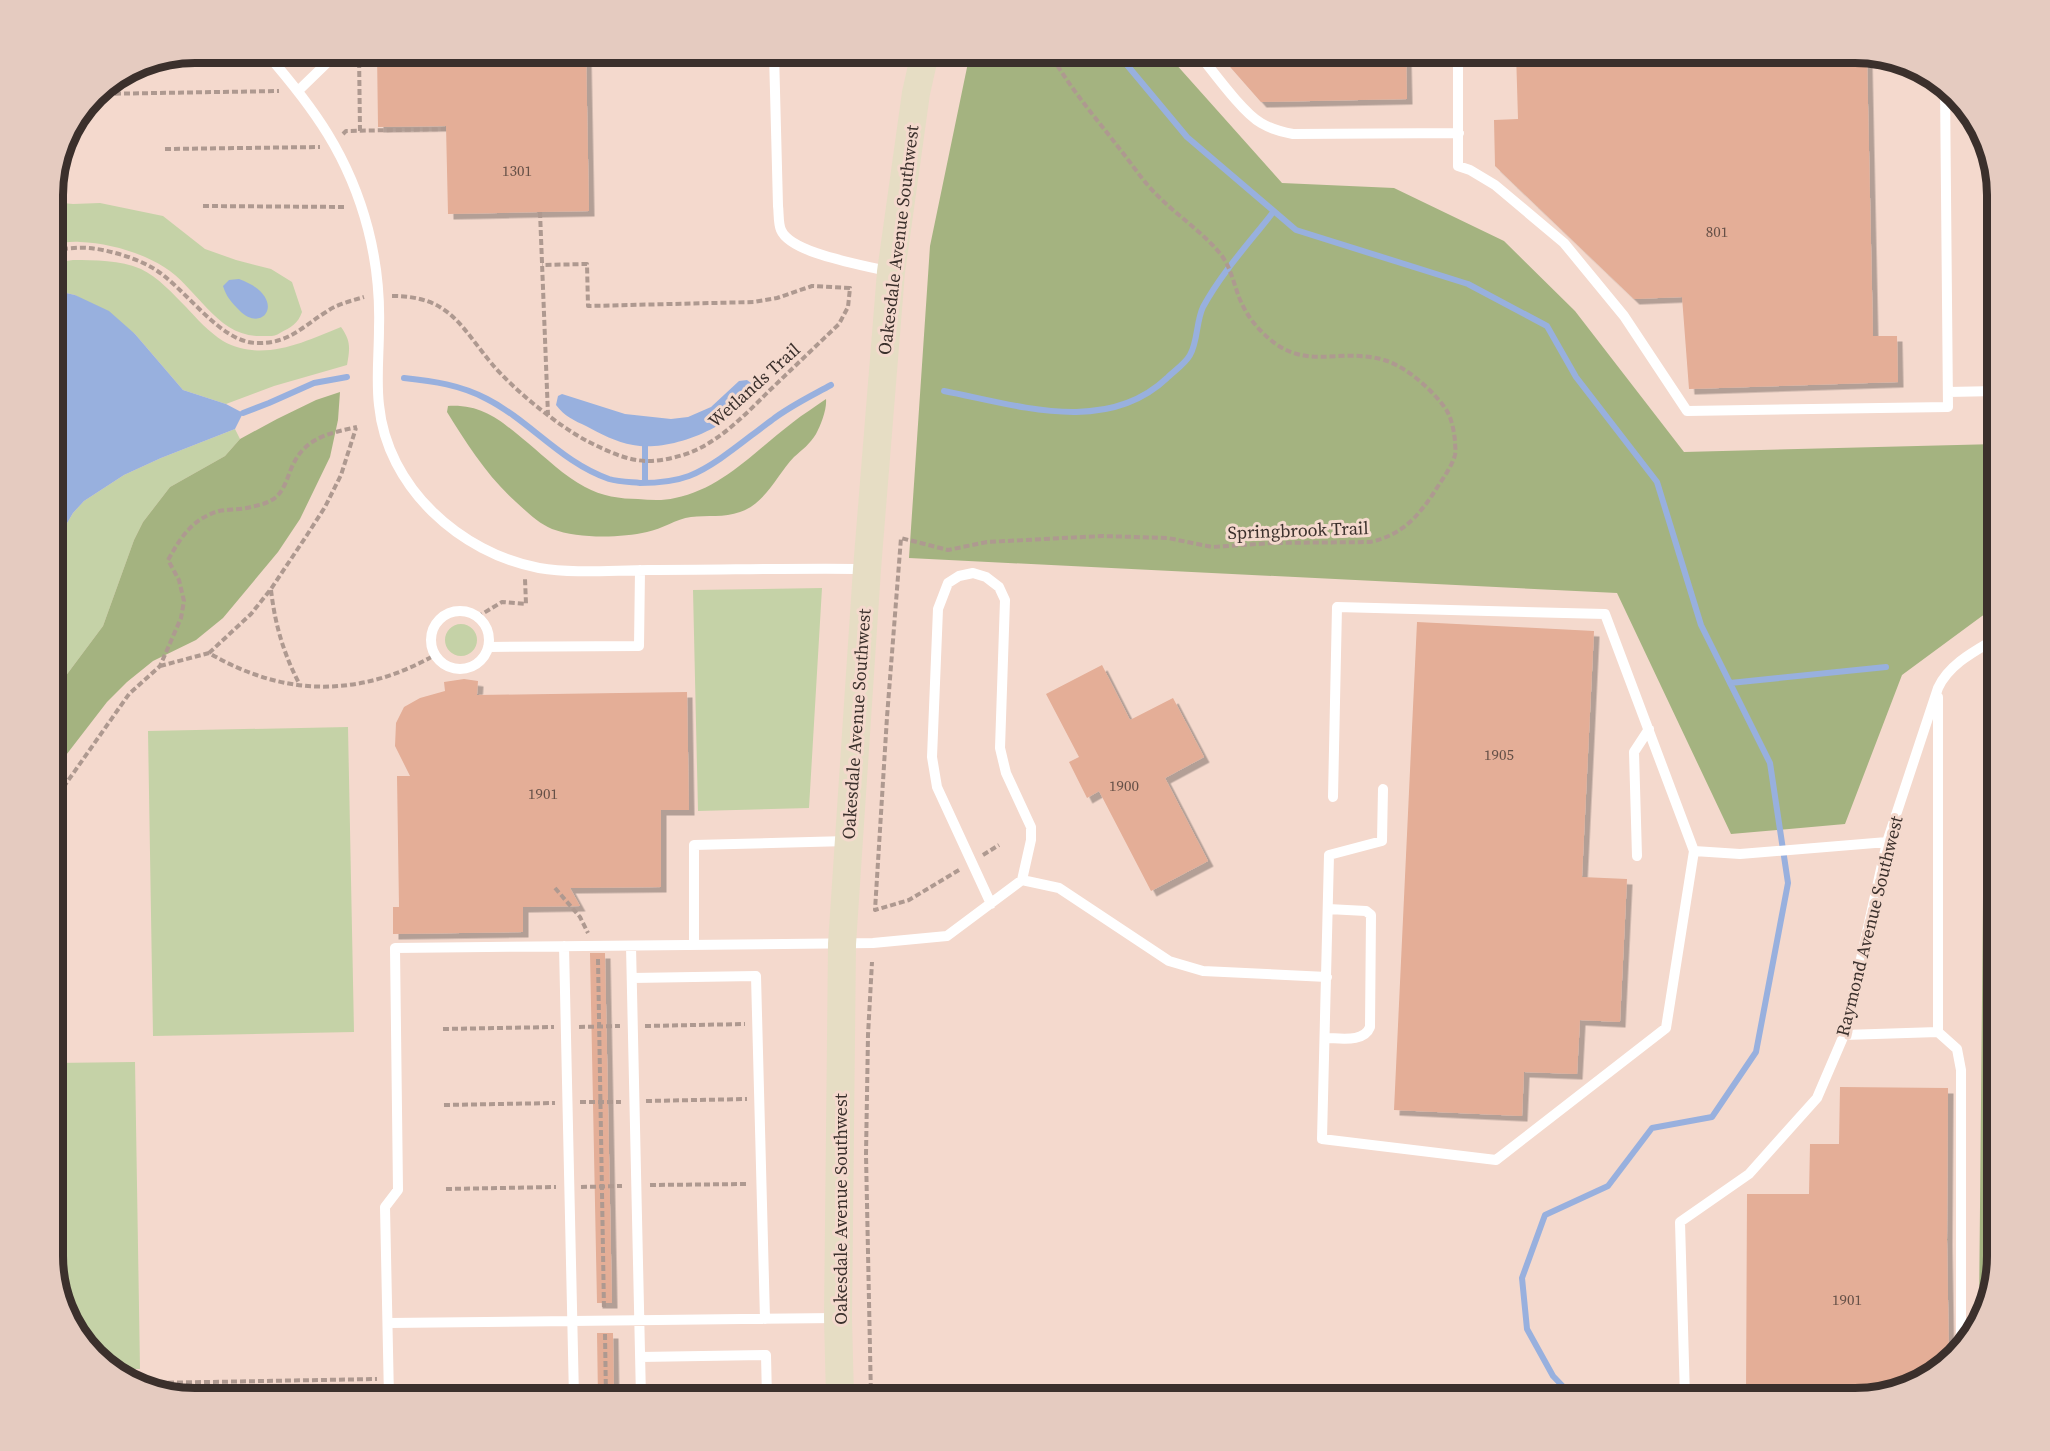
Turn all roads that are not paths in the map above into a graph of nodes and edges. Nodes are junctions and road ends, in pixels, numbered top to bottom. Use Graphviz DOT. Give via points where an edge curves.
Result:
graph roads {
  1 [pos="276,63"];
  2 [pos="327,63"];
  3 [pos="774,63"];
  4 [pos="923,63"];
  5 [pos="1207,63"];
  6 [pos="1458,63"];
  7 [pos="299,90"];
  8 [pos="1945,102"];
  9 [pos="1459,133"];
  10 [pos="891,272"];
  11 [pos="1987,391"];
  12 [pos="1948,392"];
  13 [pos="867,569"];
  14 [pos="640,570"];
  15 [pos="1987,645"];
  16 [pos="488,647"];
  17 [pos="1938,688"];
  18 [pos="1648,729"];
  19 [pos="1383,789"];
  20 [pos="1333,797"];
  21 [pos="849,841"];
  22 [pos="1887,842"];
  23 [pos="1694,851"];
  24 [pos="1637,856"];
  25 [pos="1022,880"];
  26 [pos="991,903"];
  27 [pos="1328,909"];
  28 [pos="842,944"];
  29 [pos="694,945"];
  30 [pos="564,946"];
  31 [pos="631,946"];
  32 [pos="1326,977"];
  33 [pos="632,978"];
  34 [pos="1938,1032"];
  35 [pos="1844,1035"];
  36 [pos="1325,1038"];
  37 [pos="838,1318"];
  38 [pos="765,1319"];
  39 [pos="639,1320"];
  40 [pos="572,1321"];
  41 [pos="388,1323"];
  42 [pos="1961,1335"];
  43 [pos="640,1357"];
  44 [pos="389,1388"];
  45 [pos="574,1388"];
  46 [pos="641,1388"];
  47 [pos="767,1388"];
  48 [pos="840,1388"];
  49 [pos="1685,1388"];
  1 -- 7 [label="lane"];
  2 -- 7 [label="lane"];
  3 -- 10 [label="lane" via="781,230 793,243 807,249"];
  4 -- 10 [label="street, Oakesdale Avenue Southwest"];
  5 -- 9 [label="lane" via="1248,112 1280,131"];
  6 -- 9 [label="lane"];
  7 -- 14 [label="lane" via="346,164 362,207 376,269 380,325 377,391 389,445 407,480 430,510 488,552 517,563 556,570"];
  8 -- 12 [label="lane"];
  9 -- 12 [label="lane" via="1458,166 1495,185 1564,243 1624,316 1687,411 1948,407"];
  10 -- 13 [label="street, Oakesdale Avenue Southwest"];
  11 -- 12 [label="lane"];
  13 -- 14 [label="lane"];
  13 -- 21 [label="street, Oakesdale Avenue Southwest"];
  14 -- 16 [label="lane" via="639,646"];
  15 -- 17 [label="lane, Raymond Avenue Southwest" via="1957,663"];
  16 -- 16 [label="lane" via="485,625 467,612 445,615 432,633 435,655 453,668 475,665"];
  17 -- 22 [label="lane, Raymond Avenue Southwest"];
  17 -- 34 [label="lane"];
  18 -- 20 [label="lane" via="1605,614 1337,607"];
  18 -- 23 [label="lane"];
  18 -- 24 [label="lane" via="1634,752"];
  19 -- 27 [label="lane" via="1382,841 1329,855"];
  21 -- 28 [label="street, Oakesdale Avenue Southwest"];
  21 -- 29 [label="lane" via="694,844"];
  22 -- 23 [label="lane" via="1740,854"];
  22 -- 35 [label="lane, Raymond Avenue Southwest"];
  23 -- 36 [label="lane" via="1666,1028 1496,1160 1322,1139"];
  25 -- 26 [label="lane"];
  25 -- 26 [label="lane" via="1031,827 1006,773 1000,748 1005,600 999,587 987,577 973,573 948,583 938,609 932,758 937,787"];
  25 -- 32 [label="lane" via="1059,888 1169,961 1203,971"];
  26 -- 28 [label="lane" via="947,936"];
  27 -- 32 [label="lane"];
  27 -- 36 [label="lane" via="1366,911 1371,915 1370,1015 1367,1033 1361,1037"];
  28 -- 29 [label="lane"];
  28 -- 37 [label="street, Oakesdale Avenue Southwest"];
  29 -- 31 [label="lane"];
  30 -- 31 [label="lane"];
  30 -- 40 [label="lane"];
  30 -- 41 [label="lane" via="394,948 398,1191 385,1207"];
  31 -- 33 [label="lane"];
  32 -- 36 [label="lane"];
  33 -- 38 [label="lane" via="756,976"];
  33 -- 39 [label="lane"];
  34 -- 35 [label="lane"];
  34 -- 42 [label="lane" via="1957,1049 1961,1070"];
  35 -- 49 [label="lane, Raymond Avenue Southwest" via="1817,1098 1749,1174 1680,1222"];
  37 -- 38 [label="lane"];
  37 -- 48 [label="street, Oakesdale Avenue Southwest"];
  38 -- 39 [label="lane"];
  39 -- 40 [label="lane"];
  39 -- 43 [label="lane"];
  40 -- 41 [label="lane"];
  40 -- 45 [label="lane"];
  41 -- 44 [label="lane"];
  43 -- 46 [label="lane"];
  43 -- 47 [label="lane" via="766,1355"];
}
